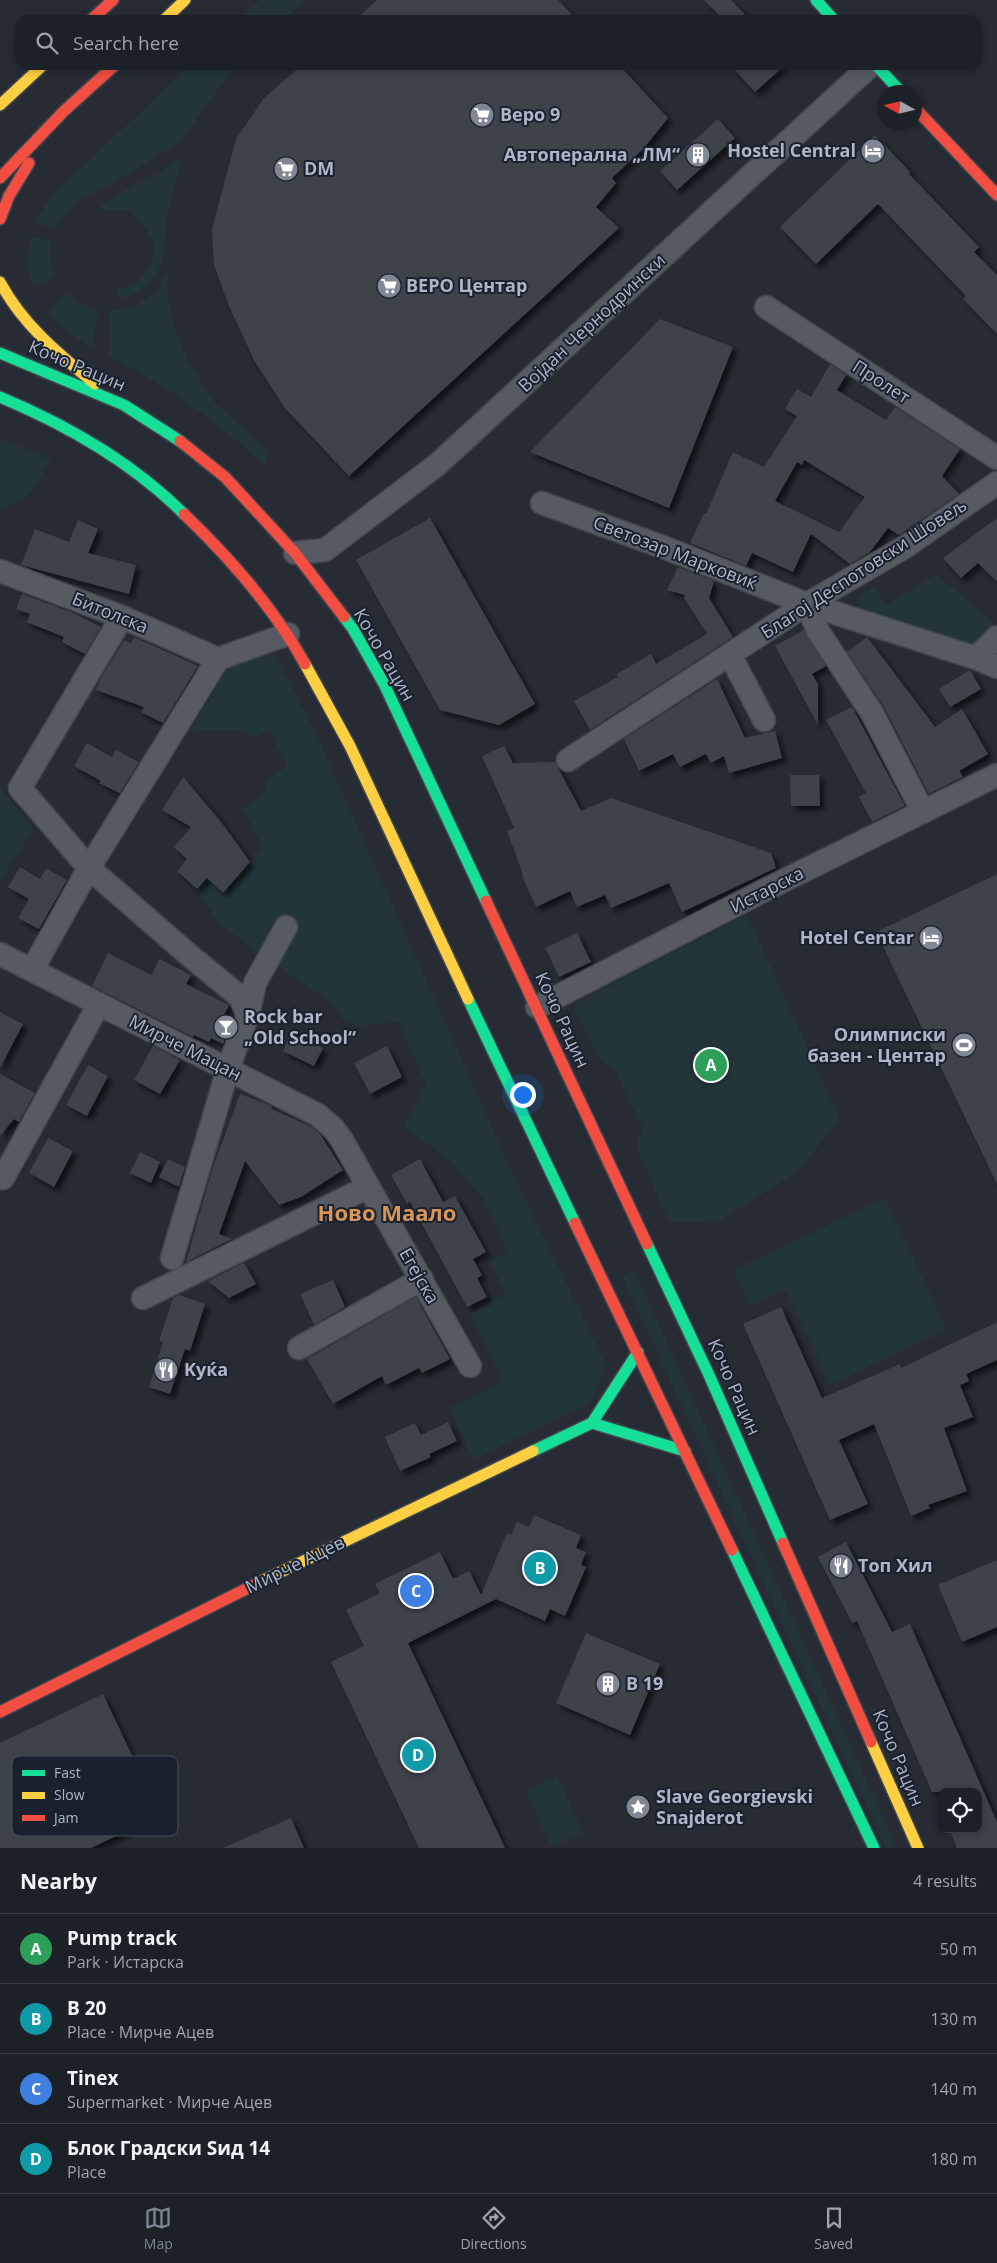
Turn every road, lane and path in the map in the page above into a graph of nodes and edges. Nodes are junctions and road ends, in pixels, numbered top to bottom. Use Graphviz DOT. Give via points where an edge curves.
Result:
graph roads {
  1 [pos="113,0"];
  2 [pos="185,0"];
  3 [pos="816,0"];
  4 [pos="96,15"];
  5 [pos="169,15"];
  6 [pos="830,15"];
  7 [pos="38,70"];
  8 [pos="109,70"];
  9 [pos="866,70"];
  10 [pos="881,70"];
  11 [pos="895,85"];
  12 [pos="0,105"];
  13 [pos="64,111"];
  14 [pos="922,116"];
  15 [pos="0,178"];
  16 [pos="997,196"];
  17 [pos="0,220"];
  18 [pos="0,282"];
  19 [pos="766,307"];
  20 [pos="0,353"];
  21 [pos="0,397"];
  22 [pos="112,399"];
  23 [pos="997,458"];
  24 [pos="997,482"];
  25 [pos="542,503"];
  26 [pos="296,553"];
  27 [pos="0,571"];
  28 [pos="808,604"];
  29 [pos="122,617"];
  30 [pos="288,634"];
  31 [pos="997,637"];
  32 [pos="730,655"];
  33 [pos="976,658"];
  34 [pos="218,660"];
  35 [pos="997,667"];
  36 [pos="764,720"];
  37 [pos="568,760"];
  38 [pos="997,775"];
  39 [pos="923,812"];
  40 [pos="90,868"];
  41 [pos="286,927"];
  42 [pos="0,954"];
  43 [pos="32,970"];
  44 [pos="99,1004"];
  45 [pos="537,1007"];
  46 [pos="248,1015"];
  47 [pos="228,1069"];
  48 [pos="353,1160"];
  49 [pos="3,1178"];
  50 [pos="368,1187"];
  51 [pos="172,1258"];
  52 [pos="422,1279"];
  53 [pos="143,1298"];
  54 [pos="299,1348"];
  55 [pos="638,1352"];
  56 [pos="470,1366"];
  57 [pos="592,1423"];
  58 [pos="685,1451"];
  59 [pos="0,1712"];
  60 [pos="874,1848"];
  61 [pos="918,1848"];
  1 -- 4 [label="street"];
  2 -- 5 [label="street"];
  3 -- 6 [label="street"];
  7 -- 12 [label="street"];
  8 -- 13 [label="street"];
  9 -- 26 [label="street, Војдан Чернодрински" via="438,464 325,550"];
  10 -- 11 [label="street"];
  13 -- 15 [label="street"];
  13 -- 17 [label="street" via="17,180"];
  14 -- 16 [label="street"];
  18 -- 22 [label="street" via="28,325"];
  19 -- 23 [label="street, Пролет"];
  20 -- 22 [label="street, Кочо Рацин"];
  21 -- 30 [label="street" via="43,415 107,452 164,494 217,546"];
  22 -- 26 [label="street, Кочо Рацин" via="178,440 225,477"];
  24 -- 28 [label="street, Благој Деспотовски Шовељ" via="905,547"];
  25 -- 28 [label="street, Светозар Марковиќ"];
  26 -- 45 [label="street, Кочо Рацин" via="353,629 384,684"];
  27 -- 29 [label="street, Битолска"];
  28 -- 32 [label="street, Благој Деспотовски Шовељ"];
  28 -- 33 [label="street, Светозар Марковиќ"];
  28 -- 39 [label="street" via="818,631 872,713"];
  29 -- 34 [label="street, Битолска"];
  29 -- 40 [label="street" via="20,788"];
  30 -- 34 [label="street"];
  30 -- 55 [label="street" via="350,746 531,1133"];
  31 -- 33 [label="street"];
  32 -- 36 [label="street"];
  32 -- 37 [label="street, Благој Деспотовски Шовељ"];
  33 -- 35 [label="street"];
  34 -- 40 [label="street"];
  38 -- 39 [label="street, Истарска"];
  39 -- 45 [label="street, Истарска"];
  40 -- 43 [label="street"];
  40 -- 46 [label="street" via="240,997"];
  41 -- 46 [label="street" via="255,983"];
  42 -- 43 [label="street, Мирче Мацан"];
  43 -- 44 [label="street, Мирче Мацан"];
  44 -- 47 [label="street, Мирче Мацан"];
  44 -- 49 [label="street"];
  45 -- 61 [label="street, Кочо Рацин" via="710,1376"];
  46 -- 47 [label="street"];
  47 -- 48 [label="street, Мирче Мацан" via="318,1115 332,1128"];
  47 -- 51 [label="street"];
  48 -- 50 [label="street, Егејска"];
  50 -- 52 [label="street, Егејска"];
  50 -- 53 [label="street"];
  52 -- 54 [label="street"];
  52 -- 56 [label="street, Егејска"];
  55 -- 57 [label="street"];
  55 -- 58 [label="street"];
  57 -- 58 [label="street"];
  57 -- 59 [label="street, Мирче Ацев" via="301,1561"];
  58 -- 60 [label="street"];
}
